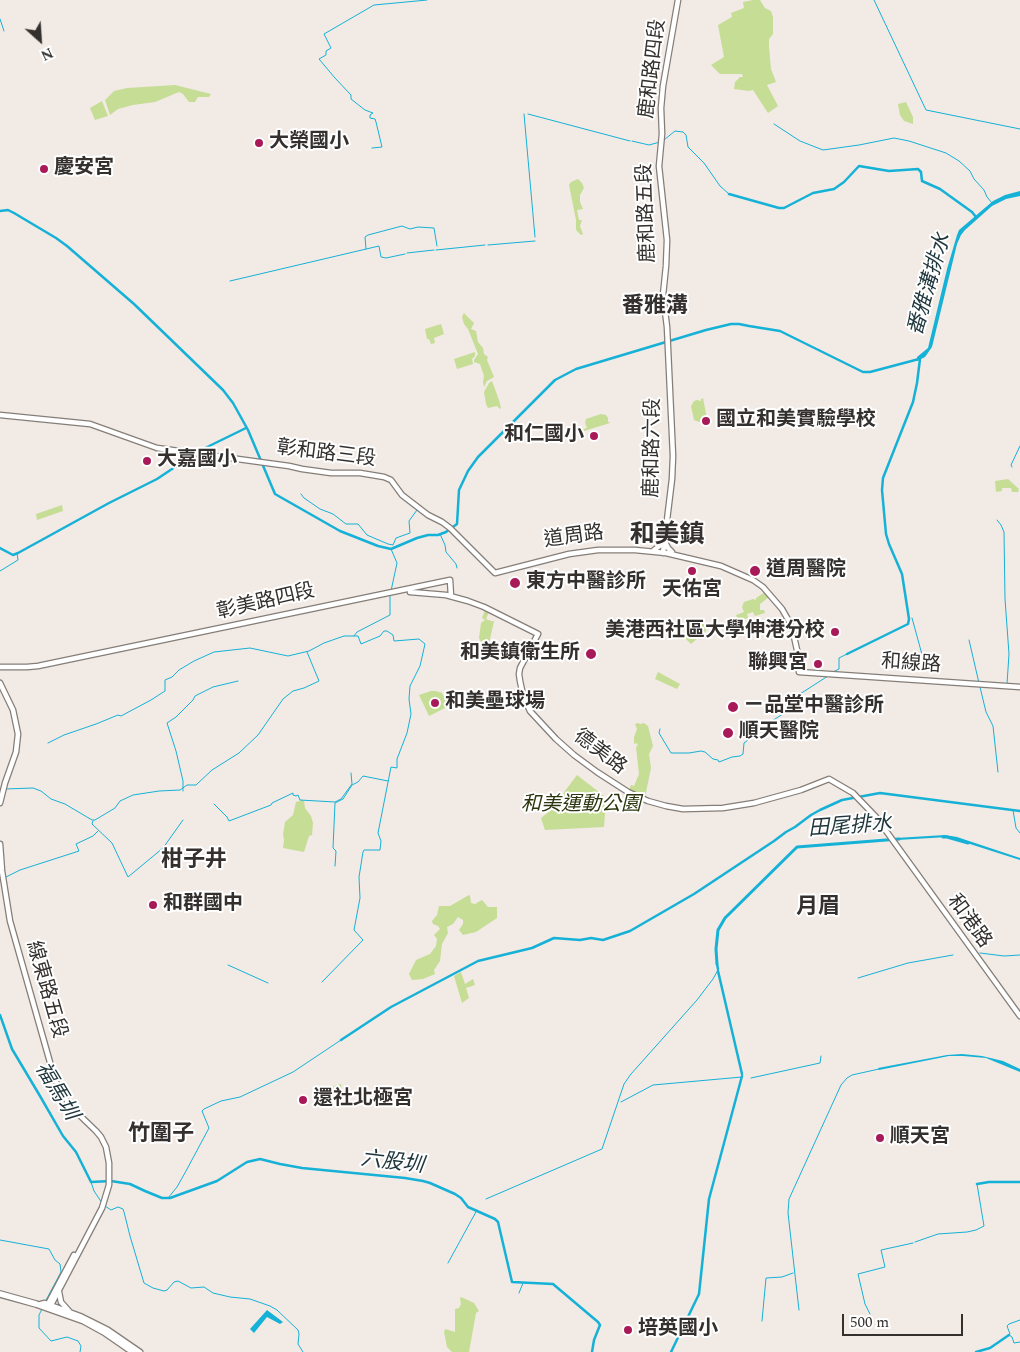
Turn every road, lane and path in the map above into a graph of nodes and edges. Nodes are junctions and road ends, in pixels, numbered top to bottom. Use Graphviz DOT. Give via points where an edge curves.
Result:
graph roads {
  1 [pos="678,0"];
  2 [pos="661,142"];
  3 [pos="668,342"];
  4 [pos="0,415"];
  5 [pos="664,542"];
  6 [pos="655,551"];
  7 [pos="664,552"];
  8 [pos="672,552"];
  9 [pos="662,559"];
  10 [pos="494,571"];
  11 [pos="407,591"];
  12 [pos="451,596"];
  13 [pos="0,669"];
  14 [pos="801,672"];
  15 [pos="0,683"];
  16 [pos="1020,687"];
  17 [pos="0,689"];
  18 [pos="828,779"];
  19 [pos="0,792"];
  20 [pos="0,803"];
  21 [pos="0,844"];
  22 [pos="0,876"];
  23 [pos="4,893"];
  24 [pos="1020,1018"];
  25 [pos="60,1283"];
  26 [pos="59,1290"];
  27 [pos="0,1296"];
  28 [pos="41,1304"];
  29 [pos="50,1305"];
  30 [pos="71,1312"];
  31 [pos="129,1352"];
  32 [pos="135,1352"];
  33 [pos="140,1352"];
  1 -- 2 [label="main road, 鹿和路四段" via="662,93"];
  2 -- 3 [label="main road, 鹿和路五段" via="659,166 667,240 663,295"];
  3 -- 5 [label="main road, 鹿和路六段" via="673,466"];
  4 -- 10 [label="main road, 彰和路三段" via="82,422 157,448 331,473 384,477 391,480 402,495 442,522"];
  5 -- 6 [label="main road"];
  5 -- 7 [label="main road, 鹿和路六段"];
  5 -- 8 [label="main road"];
  6 -- 7 [label="main road, 道周路"];
  6 -- 9 [label="main road"];
  6 -- 10 [label="main road, 道周路" via="588,551"];
  7 -- 8 [label="main road, 道周路"];
  7 -- 14 [label="main road, 道周路" via="721,566 763,587 790,623"];
  8 -- 14 [label="main road, 道周路" via="724,564 763,584 792,621 800,650"];
  11 -- 12 [label="main road"];
  11 -- 12 [label="main road" via="450,581"];
  11 -- 13 [label="main road, 彰美路四段" via="132,648 38,666"];
  12 -- 18 [label="main road, 德美路" via="468,600 538,634 520,668 520,683 530,711 567,748 628,792 683,809 735,807 770,800"];
  14 -- 16 [label="main road, 和線路"];
  15 -- 20 [label="main road" via="13,710 18,744"];
  17 -- 19 [label="main road" via="15,724 14,749"];
  18 -- 24 [label="main road, 和港路" via="855,797 873,816"];
  21 -- 23 [label="main road"];
  22 -- 23 [label="main road"];
  23 -- 25 [label="main road, 線東路五段" via="18,959 56,1088 66,1104 99,1137 108,1155 109,1185"];
  25 -- 26 [label="main road"];
  25 -- 29 [label="main road"];
  26 -- 29 [label="main road"];
  26 -- 30 [label="main road" via="61,1302"];
  27 -- 31 [label="highway" via="83,1324"];
  27 -- 32 [label="highway" via="36,1304 84,1321"];
  28 -- 29 [label="main road"];
  29 -- 30 [label="main road"];
  29 -- 32 [label="main road" via="84,1320"];
  30 -- 33 [label="main road" via="108,1330"];
}
